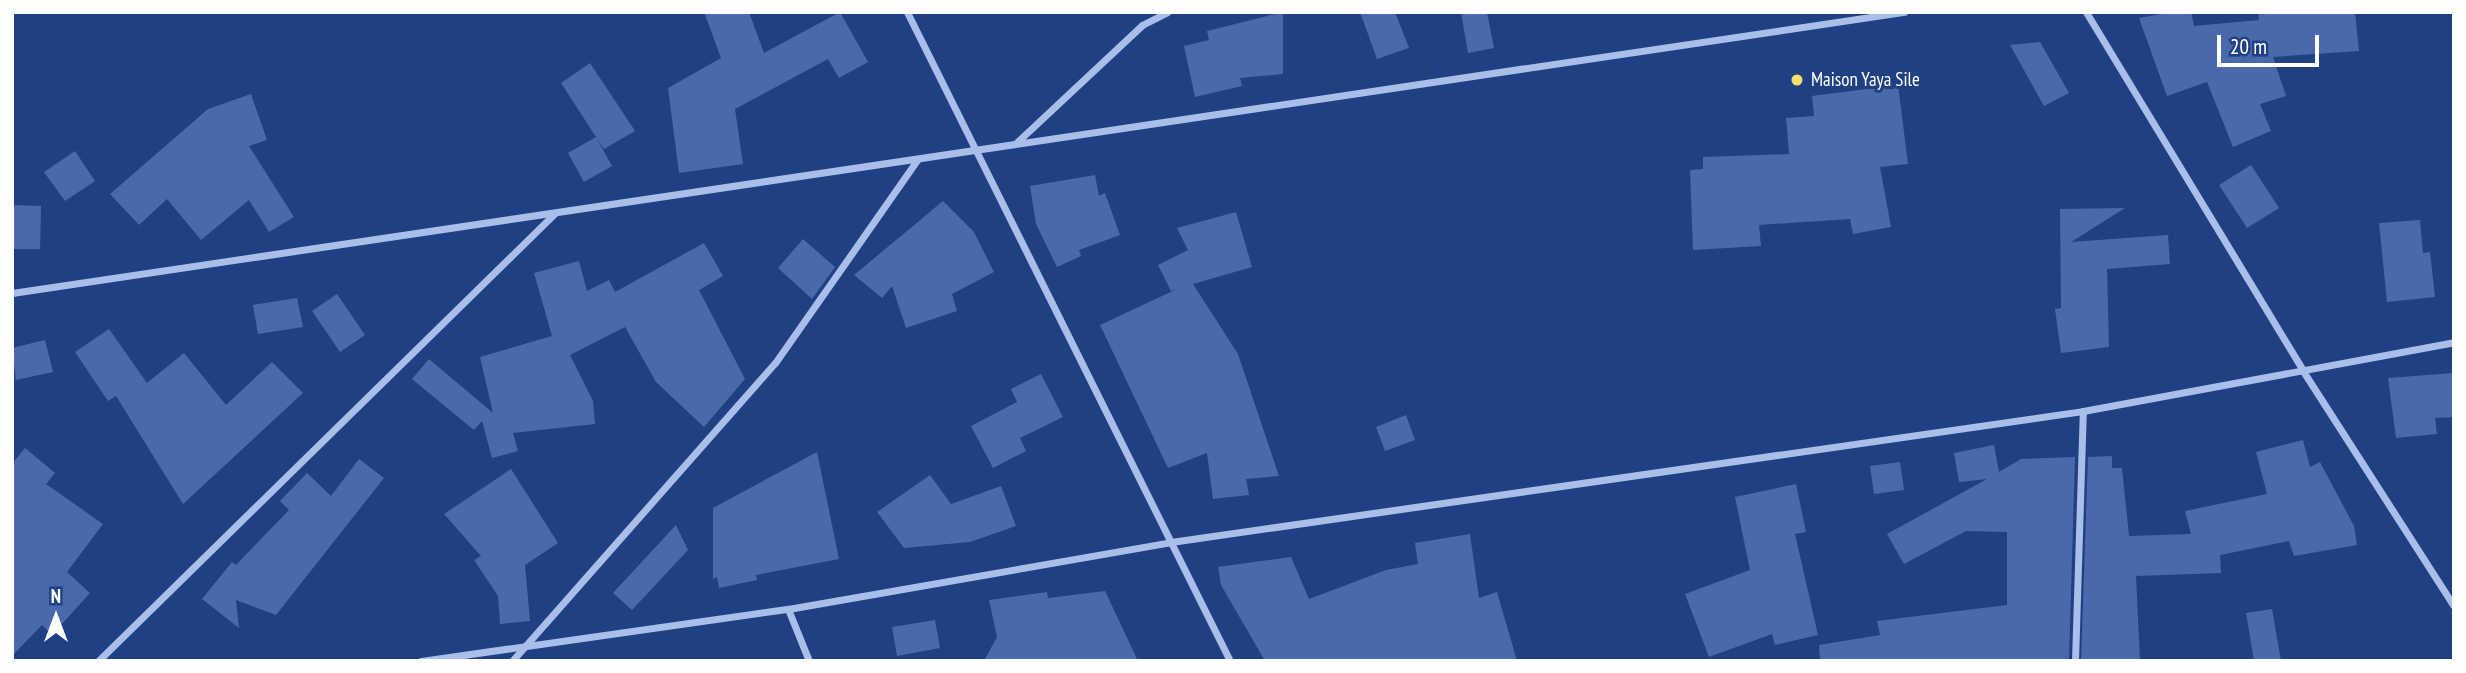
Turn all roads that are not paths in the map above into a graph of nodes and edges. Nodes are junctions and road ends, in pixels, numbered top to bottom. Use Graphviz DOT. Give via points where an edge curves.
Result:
graph roads {
  1 [pos="907,12"];
  2 [pos="1167,12"];
  3 [pos="1904,12"];
  4 [pos="2086,12"];
  5 [pos="1014,145"];
  6 [pos="980,150"];
  7 [pos="917,160"];
  8 [pos="555,212"];
  9 [pos="12,293"];
  10 [pos="2454,342"];
  11 [pos="2303,371"];
  12 [pos="2083,411"];
  13 [pos="1171,542"];
  14 [pos="2454,606"];
  15 [pos="788,608"];
  16 [pos="532,642"];
  17 [pos="98,661"];
  18 [pos="421,661"];
  19 [pos="512,661"];
  20 [pos="809,661"];
  21 [pos="1230,661"];
  22 [pos="2076,661"];
  1 -- 6 [label="street"];
  2 -- 5 [label="street" via="1142,25"];
  3 -- 5 [label="street"];
  4 -- 11 [label="street"];
  5 -- 6 [label="street"];
  6 -- 7 [label="street"];
  6 -- 13 [label="street"];
  7 -- 8 [label="street"];
  7 -- 16 [label="street" via="775,363"];
  8 -- 9 [label="street"];
  8 -- 17 [label="street"];
  10 -- 11 [label="street"];
  11 -- 12 [label="street"];
  11 -- 14 [label="street"];
  12 -- 13 [label="street"];
  12 -- 22 [label="street"];
  13 -- 15 [label="street"];
  13 -- 21 [label="street"];
  15 -- 16 [label="street"];
  15 -- 20 [label="street"];
  16 -- 18 [label="street"];
  16 -- 19 [label="street"];
}
